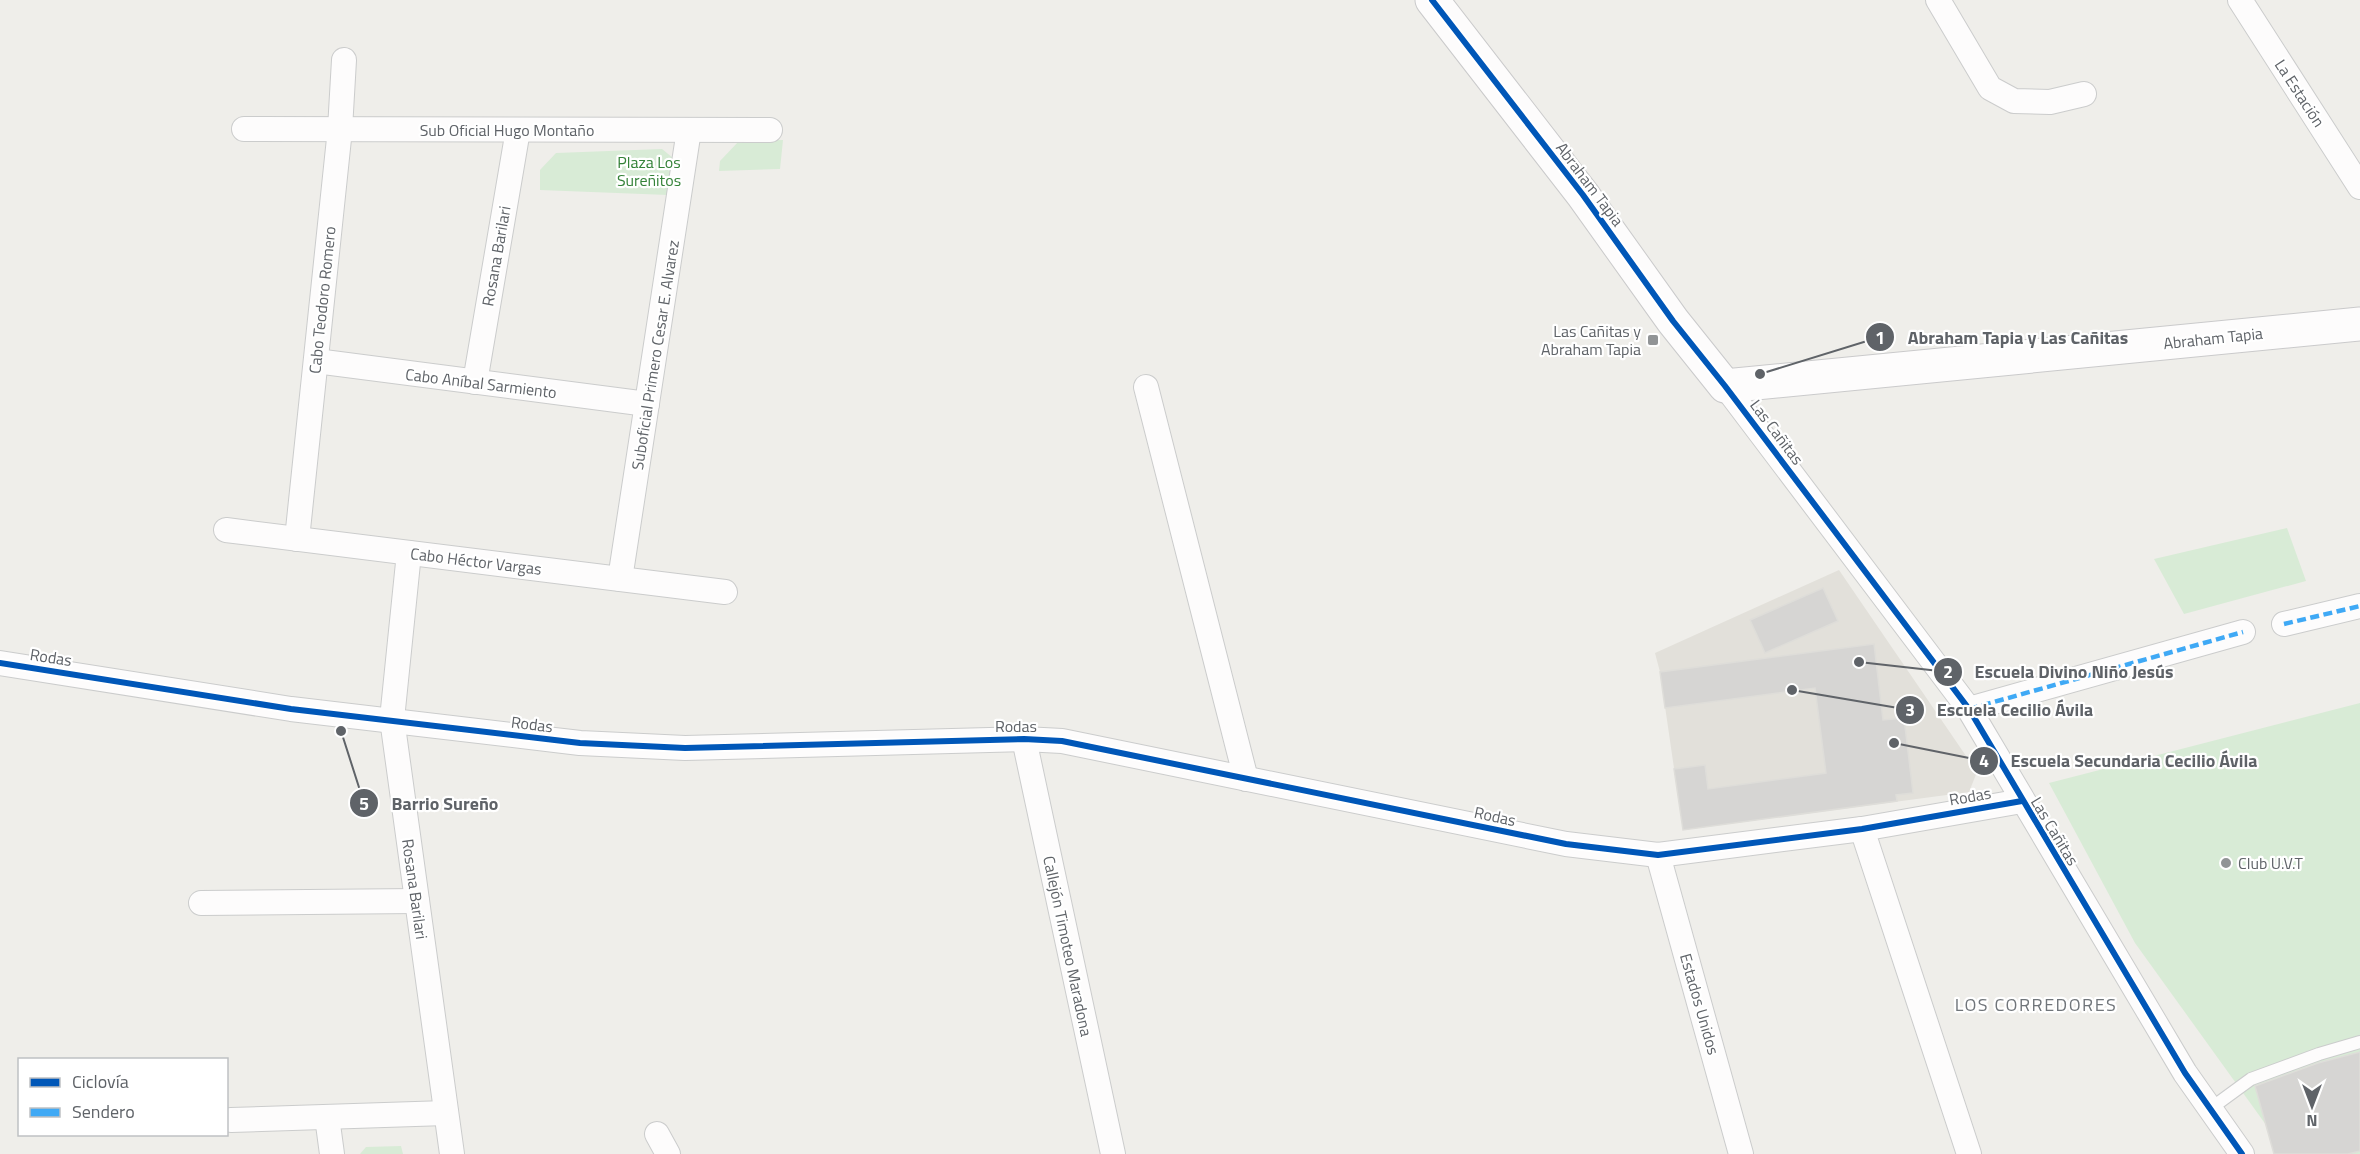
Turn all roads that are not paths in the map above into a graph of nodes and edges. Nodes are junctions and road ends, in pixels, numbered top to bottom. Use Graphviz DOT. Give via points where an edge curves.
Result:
graph roads {
  1 [pos="1432,0"];
  2 [pos="1938,0"];
  3 [pos="2240,0"];
  4 [pos="344,60"];
  5 [pos="2084,94"];
  6 [pos="244,129"];
  7 [pos="340,129"];
  8 [pos="518,130"];
  9 [pos="689,130"];
  10 [pos="770,130"];
  11 [pos="2360,187"];
  12 [pos="2360,324"];
  13 [pos="316,361"];
  14 [pos="475,382"];
  15 [pos="1725,386"];
  16 [pos="1146,387"];
  17 [pos="647,404"];
  18 [pos="226,530"];
  19 [pos="297,539"];
  20 [pos="409,553"];
  21 [pos="620,579"];
  22 [pos="725,592"];
  23 [pos="2360,606"];
  24 [pos="2284,624"];
  25 [pos="2242,632"];
  26 [pos="0,663"];
  27 [pos="1969,709"];
  28 [pos="392,719"];
  29 [pos="1024,739"];
  30 [pos="1246,779"];
  31 [pos="2022,801"];
  32 [pos="1862,830"];
  33 [pos="1658,855"];
  34 [pos="417,901"];
  35 [pos="201,903"];
  36 [pos="2360,1042"];
  37 [pos="2210,1109"];
  38 [pos="446,1113"];
  39 [pos="327,1117"];
  40 [pos="231,1120"];
  41 [pos="332,1154"];
  42 [pos="452,1154"];
  43 [pos="1113,1154"];
  44 [pos="1742,1154"];
  45 [pos="1969,1154"];
  46 [pos="2242,1154"];
  1 -- 15 [label="street, Abraham Tapia"];
  2 -- 5 [label="street" via="1990,88 2014,101 2050,102"];
  3 -- 11 [label="street, La Estación"];
  4 -- 7 [label="street, Cabo Teodoro Romero"];
  6 -- 7 [label="street, Sub Oficial Hugo Montaño"];
  7 -- 8 [label="street, Sub Oficial Hugo Montaño"];
  7 -- 13 [label="street, Cabo Teodoro Romero"];
  8 -- 9 [label="street, Sub Oficial Hugo Montaño"];
  8 -- 14 [label="street, Rosana Barilari"];
  9 -- 10 [label="street, Sub Oficial Hugo Montaño"];
  9 -- 17 [label="street, Suboficial Primero Cesar E. Alvarez"];
  12 -- 15 [label="street, Abraham Tapia"];
  13 -- 14 [label="street, Cabo Aníbal Sarmiento"];
  13 -- 19 [label="street, Cabo Teodoro Romero"];
  14 -- 17 [label="street, Cabo Aníbal Sarmiento"];
  15 -- 27 [label="street, Las Cañitas"];
  16 -- 30 [label="street"];
  17 -- 21 [label="street, Suboficial Primero Cesar E. Alvarez"];
  18 -- 19 [label="street, Cabo Héctor Vargas"];
  19 -- 20 [label="street, Cabo Héctor Vargas"];
  20 -- 21 [label="street, Cabo Héctor Vargas"];
  20 -- 28 [label="street, Rosana Barilari"];
  21 -- 22 [label="street, Cabo Héctor Vargas"];
  23 -- 24 [label="street"];
  25 -- 27 [label="street"];
  26 -- 28 [label="street, Rodas" via="291,709"];
  27 -- 31 [label="street, Las Cañitas"];
  28 -- 29 [label="street, Rodas" via="580,743 685,748"];
  28 -- 34 [label="street, Rosana Barilari"];
  29 -- 30 [label="street, Rodas" via="1062,741"];
  29 -- 43 [label="street, Callejón Timoteo Maradona"];
  30 -- 33 [label="street, Rodas" via="1566,844"];
  31 -- 32 [label="street, Rodas"];
  31 -- 37 [label="street, Las Cañitas"];
  32 -- 33 [label="street, Rodas"];
  32 -- 45 [label="street"];
  33 -- 44 [label="street, Estados Unidos"];
  34 -- 35 [label="street"];
  34 -- 38 [label="street, Rosana Barilari"];
  36 -- 37 [label="lane" via="2251,1079"];
  37 -- 46 [label="street, Las Cañitas"];
  38 -- 39 [label="street"];
  38 -- 42 [label="street, Rosana Barilari"];
  39 -- 40 [label="street"];
  39 -- 41 [label="street"];
}
